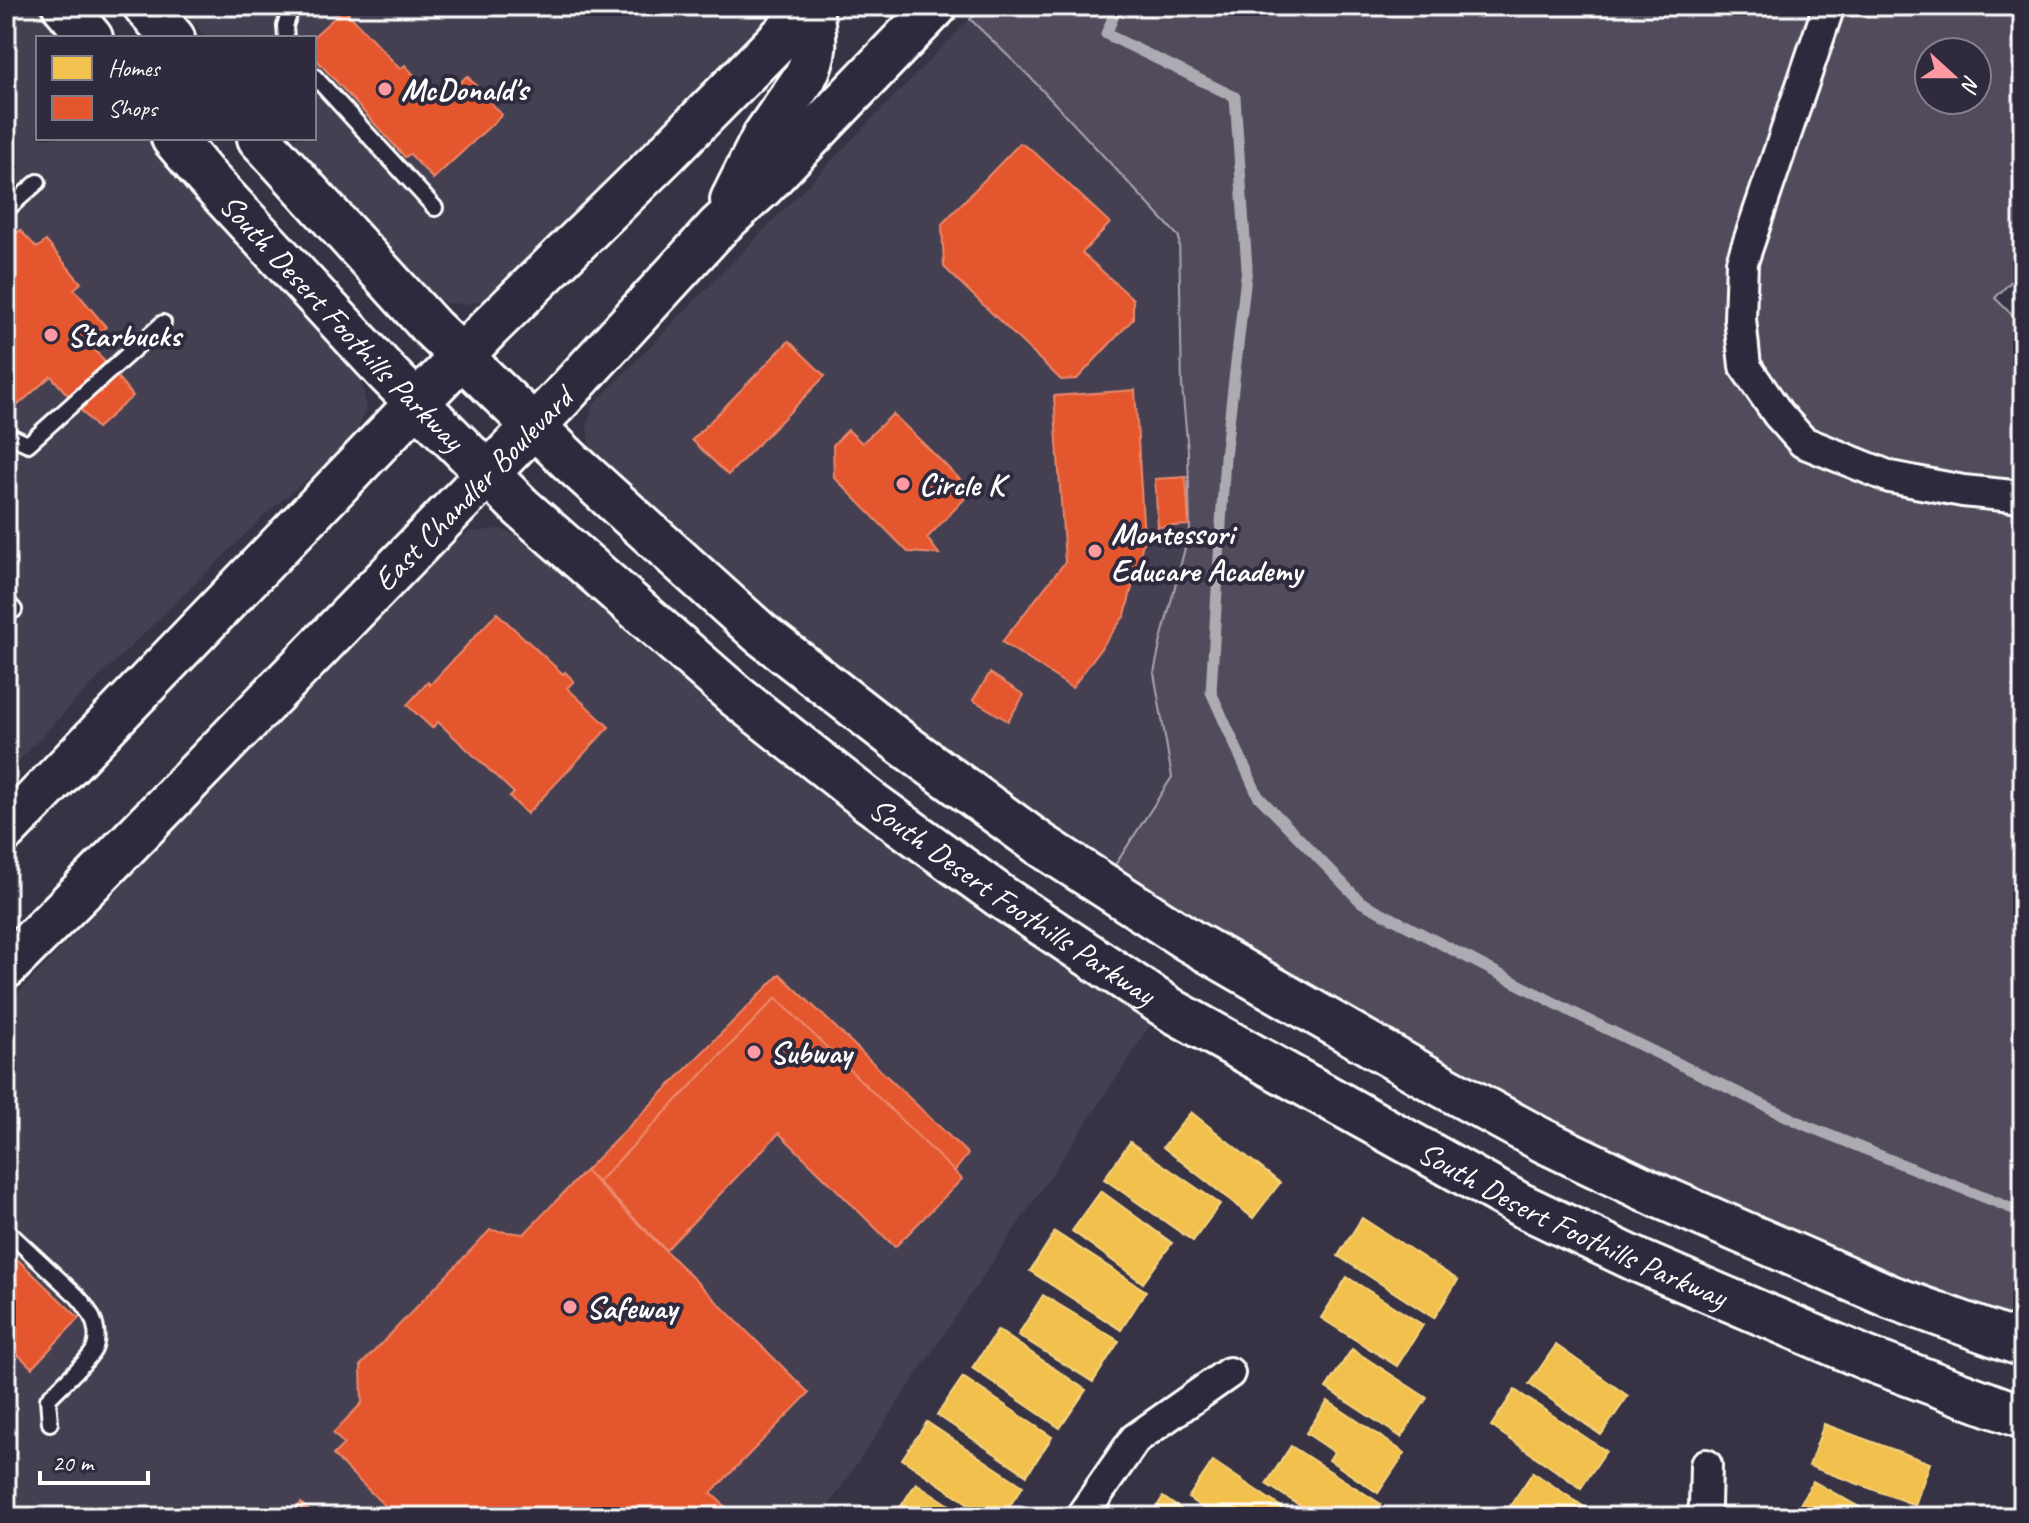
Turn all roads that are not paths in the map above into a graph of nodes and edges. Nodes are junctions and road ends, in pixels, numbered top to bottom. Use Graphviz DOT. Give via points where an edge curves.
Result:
graph roads {
  1 [pos="64,6"];
  2 [pos="145,6"];
  3 [pos="292,6"];
  4 [pos="812,6"];
  5 [pos="936,6"];
  6 [pos="1829,6"];
  7 [pos="89,36"];
  8 [pos="171,36"];
  9 [pos="286,36"];
  10 [pos="316,78"];
  11 [pos="175,140"];
  12 [pos="261,140"];
  13 [pos="38,182"];
  14 [pos="435,208"];
  15 [pos="6,210"];
  16 [pos="719,226"];
  17 [pos="163,323"];
  18 [pos="462,357"];
  19 [pos="417,404"];
  20 [pos="534,426"];
  21 [pos="6,434"];
  22 [pos="487,474"];
  23 [pos="2023,497"];
  24 [pos="6,830"];
  25 [pos="6,967"];
  26 [pos="6,1230"];
  27 [pos="2023,1345"];
  28 [pos="1229,1373"];
  29 [pos="2023,1417"];
  30 [pos="50,1423"];
  31 [pos="1706,1465"];
  32 [pos="1081,1517"];
  33 [pos="1702,1517"];
  1 -- 7 [label="street"];
  2 -- 8 [label="street"];
  3 -- 9 [label="lane"];
  4 -- 16 [label="street" via="811,66 764,136"];
  4 -- 18 [label="street"];
  5 -- 16 [label="street, East Chandler Boulevard"];
  6 -- 23 [label="street" via="1742,262 1745,366 1803,442 1890,477"];
  10 -- 14 [label="lane"];
  11 -- 19 [label="street, South Desert Foothills Parkway"];
  12 -- 18 [label="street, South Desert Foothills Parkway"];
  13 -- 15 [label="lane"];
  16 -- 20 [label="street, East Chandler Boulevard"];
  17 -- 21 [label="lane" via="28,444"];
  18 -- 19 [label="street"];
  18 -- 20 [label="street, South Desert Foothills Parkway"];
  19 -- 22 [label="street, South Desert Foothills Parkway"];
  19 -- 24 [label="street"];
  20 -- 22 [label="street, East Chandler Boulevard"];
  20 -- 27 [label="street, South Desert Foothills Parkway" via="760,633 1040,844 1190,941 1542,1140 1891,1297"];
  22 -- 25 [label="street, East Chandler Boulevard"];
  22 -- 29 [label="street, South Desert Foothills Parkway" via="736,696 869,801 1173,1011 1521,1205 1868,1359"];
  26 -- 30 [label="lane" via="88,1307 97,1328 95,1349 48,1399"];
  28 -- 32 [label="street" via="1135,1439"];
  31 -- 33 [label="street"];
}
